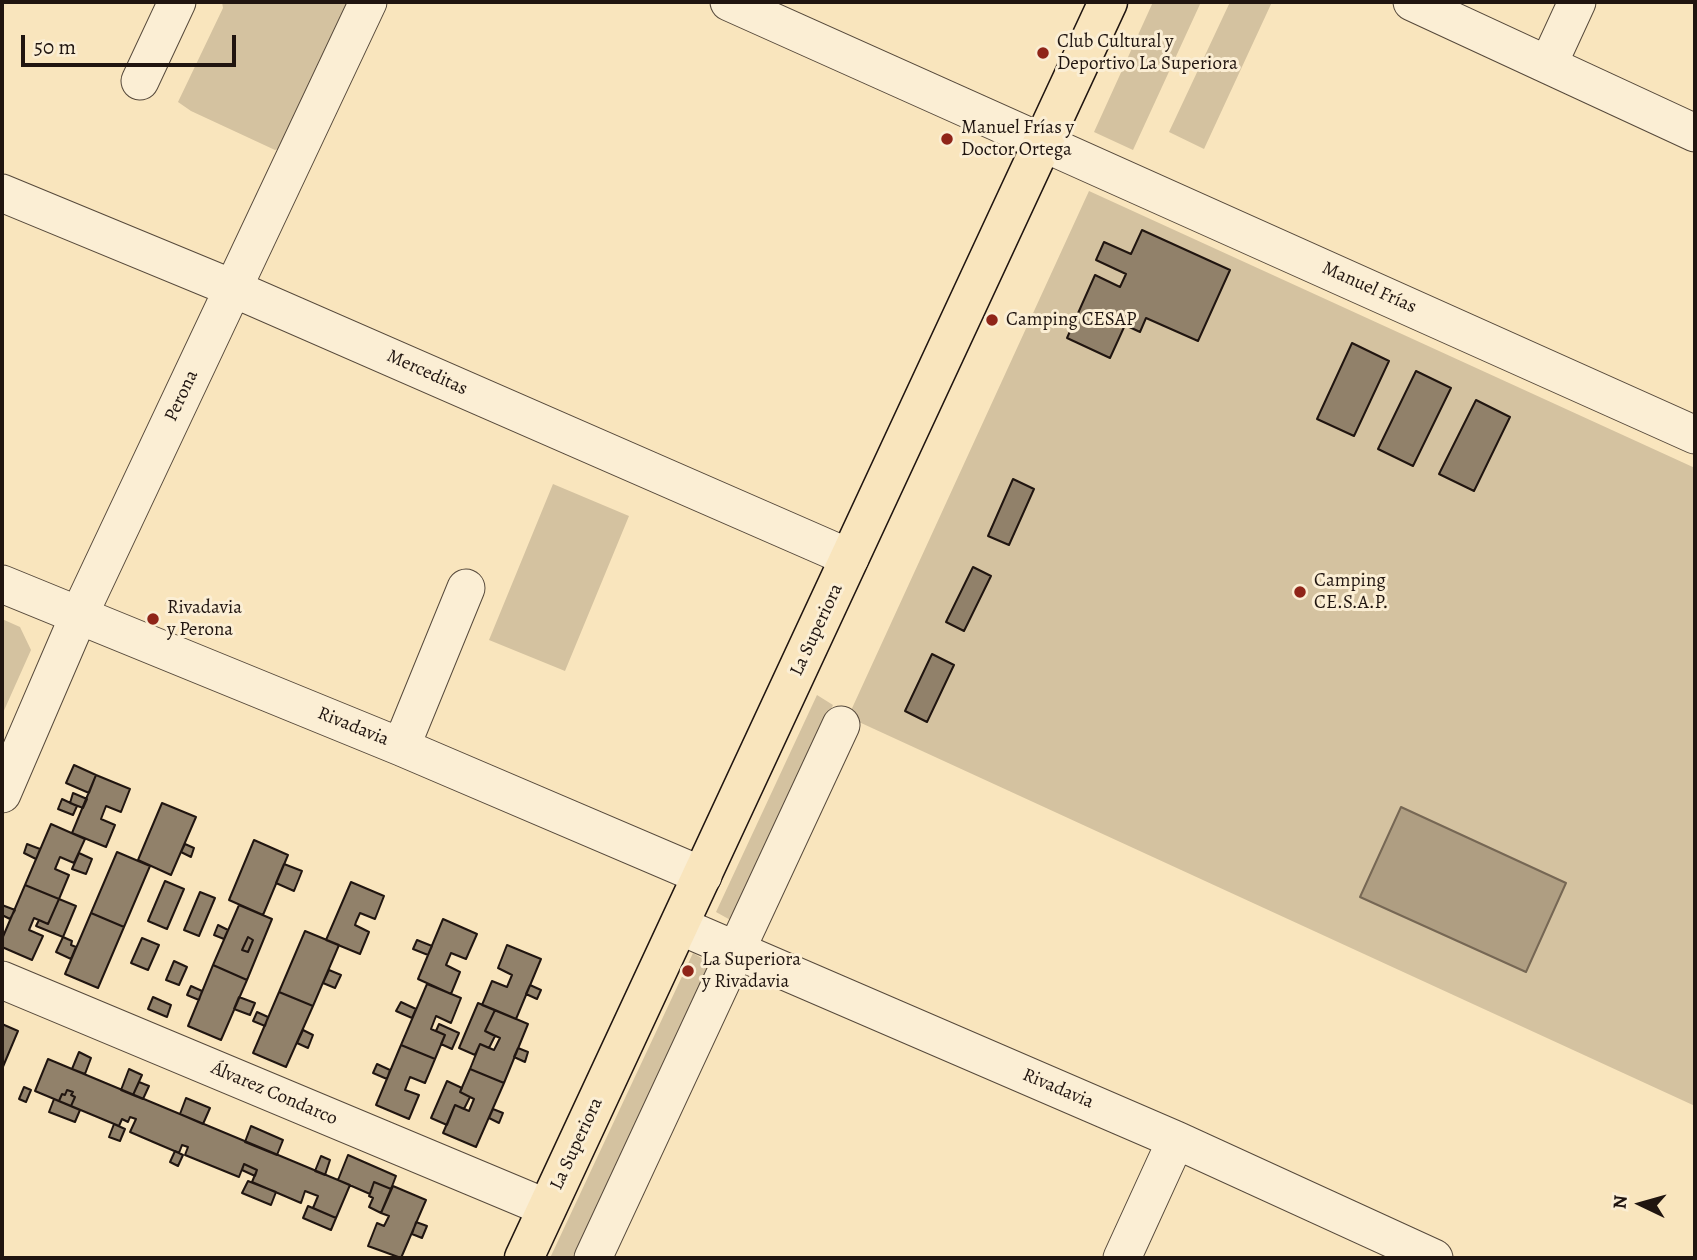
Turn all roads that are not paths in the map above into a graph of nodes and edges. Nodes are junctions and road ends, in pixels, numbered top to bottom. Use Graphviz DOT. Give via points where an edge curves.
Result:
graph roads {
  1 [pos="177,2"];
  2 [pos="368,2"];
  3 [pos="729,2"];
  4 [pos="1108,2"];
  5 [pos="1412,2"];
  6 [pos="1577,2"];
  7 [pos="1548,65"];
  8 [pos="140,81"];
  9 [pos="1695,133"];
  10 [pos="1043,142"];
  11 [pos="2,193"];
  12 [pos="232,288"];
  13 [pos="1695,435"];
  14 [pos="850,558"];
  15 [pos="2,584"];
  16 [pos="466,588"];
  17 [pos="79,615"];
  18 [pos="841,725"];
  19 [pos="401,747"];
  20 [pos="2,794"];
  21 [pos="703,876"];
  22 [pos="680,926"];
  23 [pos="736,950"];
  24 [pos="2,980"];
  25 [pos="1176,1139"];
  26 [pos="547,1208"];
  27 [pos="524,1258"];
  28 [pos="593,1258"];
  29 [pos="1122,1258"];
  30 [pos="1434,1258"];
  1 -- 8 [label="street"];
  2 -- 12 [label="street, Perona"];
  3 -- 10 [label="street, Manuel Frías"];
  4 -- 10 [label="main road, La Superiora"];
  5 -- 7 [label="street"];
  6 -- 7 [label="street"];
  7 -- 9 [label="street"];
  10 -- 13 [label="street, Manuel Frías"];
  10 -- 14 [label="main road, La Superiora"];
  11 -- 12 [label="street, Merceditas"];
  12 -- 14 [label="street, Merceditas"];
  12 -- 17 [label="street, Perona"];
  14 -- 21 [label="main road, La Superiora"];
  15 -- 17 [label="street, Rivadavia"];
  16 -- 19 [label="street"];
  17 -- 19 [label="street, Rivadavia"];
  17 -- 20 [label="street, Perona"];
  18 -- 23 [label="street"];
  19 -- 21 [label="street, Rivadavia"];
  21 -- 22 [label="main road, La Superiora"];
  22 -- 23 [label="street, Rivadavia"];
  22 -- 26 [label="main road, La Superiora"];
  23 -- 25 [label="street, Rivadavia"];
  23 -- 28 [label="street"];
  24 -- 26 [label="street, Álvarez Condarco"];
  25 -- 29 [label="street"];
  25 -- 30 [label="street, Rivadavia"];
  26 -- 27 [label="main road, La Superiora"];
}
